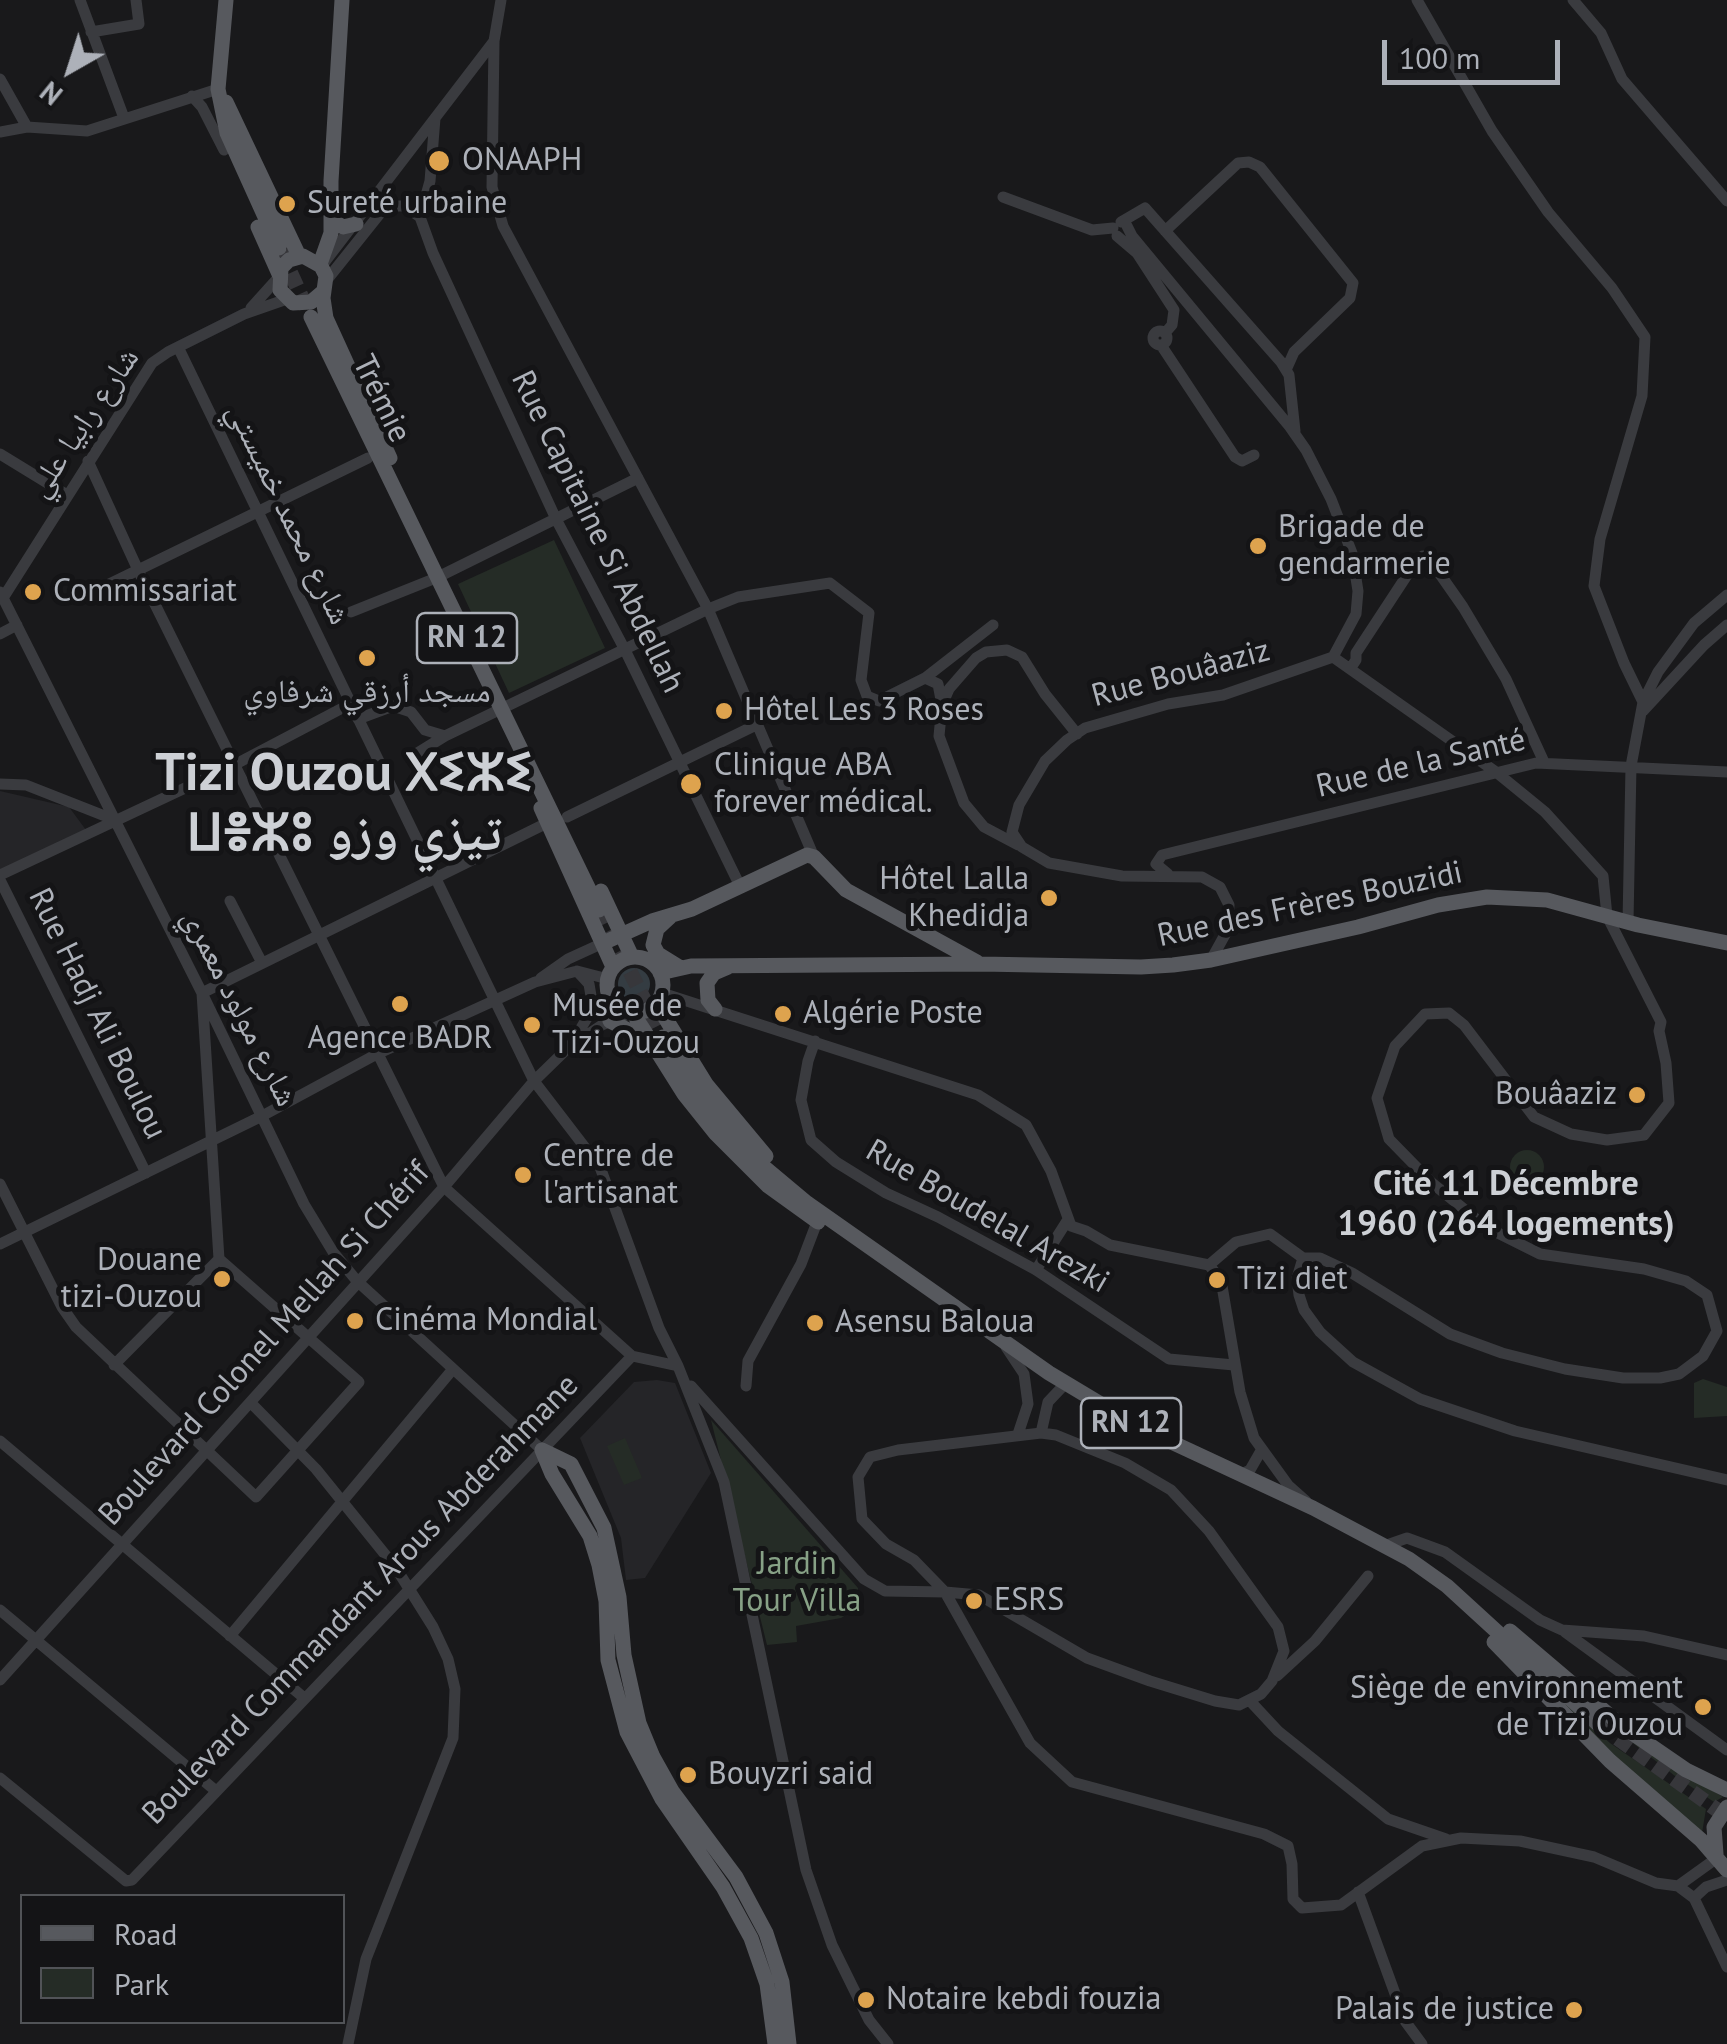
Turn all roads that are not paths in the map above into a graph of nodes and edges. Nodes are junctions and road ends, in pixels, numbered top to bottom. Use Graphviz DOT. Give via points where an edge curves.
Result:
graph roads {
  1 [pos="80,0"];
  2 [pos="136,0"];
  3 [pos="226,0"];
  4 [pos="342,0"];
  5 [pos="501,0"];
  6 [pos="1416,0"];
  7 [pos="1574,0"];
  8 [pos="91,32"];
  9 [pos="494,41"];
  10 [pos="0,79"];
  11 [pos="218,89"];
  12 [pos="192,96"];
  13 [pos="10,97"];
  14 [pos="2,112"];
  15 [pos="124,118"];
  16 [pos="434,118"];
  17 [pos="26,127"];
  18 [pos="0,132"];
  19 [pos="224,150"];
  20 [pos="331,181"];
  21 [pos="427,196"];
  22 [pos="1003,197"];
  23 [pos="1727,201"];
  24 [pos="405,206"];
  25 [pos="331,214"];
  26 [pos="420,217"];
  27 [pos="356,224"];
  28 [pos="1119,228"];
  29 [pos="1166,231"];
  30 [pos="279,248"];
  31 [pos="301,256"];
  32 [pos="278,276"];
  33 [pos="323,276"];
  34 [pos="290,301"];
  35 [pos="244,314"];
  36 [pos="310,317"];
  37 [pos="178,347"];
  38 [pos="1286,370"];
  39 [pos="1296,436"];
  40 [pos="0,454"];
  41 [pos="1254,455"];
  42 [pos="368,458"];
  43 [pos="88,461"];
  44 [pos="638,478"];
  45 [pos="67,495"];
  46 [pos="400,505"];
  47 [pos="256,512"];
  48 [pos="556,518"];
  49 [pos="138,570"];
  50 [pos="436,578"];
  51 [pos="95,591"];
  52 [pos="2,595"];
  53 [pos="1727,595"];
  54 [pos="708,608"];
  55 [pos="351,612"];
  56 [pos="17,625"];
  57 [pos="993,625"];
  58 [pos="1727,625"];
  59 [pos="0,634"];
  60 [pos="625,650"];
  61 [pos="1333,657"];
  62 [pos="1350,669"];
  63 [pos="925,678"];
  64 [pos="350,704"];
  65 [pos="942,704"];
  66 [pos="502,707"];
  67 [pos="1643,707"];
  68 [pos="358,719"];
  69 [pos="756,725"];
  70 [pos="1077,734"];
  71 [pos="445,736"];
  72 [pos="411,757"];
  73 [pos="680,762"];
  74 [pos="1544,762"];
  75 [pos="234,764"];
  76 [pos="1631,766"];
  77 [pos="534,770"];
  78 [pos="1496,772"];
  79 [pos="1727,772"];
  80 [pos="0,784"];
  81 [pos="567,817"];
  82 [pos="115,820"];
  83 [pos="547,823"];
  84 [pos="1022,847"];
  85 [pos="814,858"];
  86 [pos="1172,875"];
  87 [pos="0,877"];
  88 [pos="437,880"];
  89 [pos="740,886"];
  90 [pos="230,901"];
  91 [pos="599,910"];
  92 [pos="670,916"];
  93 [pos="1607,916"];
  94 [pos="652,921"];
  95 [pos="1628,922"];
  96 [pos="318,934"];
  97 [pos="621,935"];
  98 [pos="1727,943"];
  99 [pos="602,944"];
  100 [pos="636,958"];
  101 [pos="1210,960"];
  102 [pos="262,963"];
  103 [pos="981,964"];
  104 [pos="731,966"];
  105 [pos="680,967"];
  106 [pos="577,972"];
  107 [pos="610,973"];
  108 [pos="660,973"];
  109 [pos="535,982"];
  110 [pos="202,993"];
  111 [pos="659,998"];
  112 [pos="496,1000"];
  113 [pos="715,1009"];
  114 [pos="632,1013"];
  115 [pos="610,1020"];
  116 [pos="657,1040"];
  117 [pos="815,1042"];
  118 [pos="571,1045"];
  119 [pos="377,1054"];
  120 [pos="534,1081"];
  121 [pos="262,1116"];
  122 [pos="212,1141"];
  123 [pos="146,1173"];
  124 [pos="0,1184"];
  125 [pos="444,1187"];
  126 [pos="1067,1221"];
  127 [pos="817,1222"];
  128 [pos="836,1225"];
  129 [pos="23,1233"];
  130 [pos="0,1244"];
  131 [pos="1303,1258"];
  132 [pos="220,1259"];
  133 [pos="1209,1265"];
  134 [pos="1036,1270"];
  135 [pos="357,1282"];
  136 [pos="310,1335"];
  137 [pos="1001,1340"];
  138 [pos="632,1356"];
  139 [pos="114,1365"];
  140 [pos="1234,1365"];
  141 [pos="678,1366"];
  142 [pos="453,1368"];
  143 [pos="1066,1384"];
  144 [pos="746,1386"];
  145 [pos="251,1402"];
  146 [pos="1042,1433"];
  147 [pos="1018,1434"];
  148 [pos="0,1441"];
  149 [pos="1262,1449"];
  150 [pos="542,1450"];
  151 [pos="207,1451"];
  152 [pos="299,1451"];
  153 [pos="1240,1475"];
  154 [pos="1727,1480"];
  155 [pos="342,1501"];
  156 [pos="1313,1508"];
  157 [pos="123,1545"];
  158 [pos="1387,1545"];
  159 [pos="1368,1576"];
  160 [pos="1446,1586"];
  161 [pos="411,1590"];
  162 [pos="945,1592"];
  163 [pos="0,1610"];
  164 [pos="1562,1630"];
  165 [pos="1618,1634"];
  166 [pos="230,1636"];
  167 [pos="36,1640"];
  168 [pos="1727,1655"];
  169 [pos="1614,1669"];
  170 [pos="0,1680"];
  171 [pos="1272,1681"];
  172 [pos="303,1698"];
  173 [pos="1251,1702"];
  174 [pos="1599,1725"];
  175 [pos="1727,1750"];
  176 [pos="0,1778"];
  177 [pos="216,1790"];
  178 [pos="1727,1790"];
  179 [pos="1727,1807"];
  180 [pos="1450,1840"];
  181 [pos="1722,1864"];
  182 [pos="1727,1880"];
  183 [pos="1678,1886"];
  184 [pos="1358,1892"];
  185 [pos="1694,1898"];
  186 [pos="1727,1967"];
  187 [pos="348,2044"];
  188 [pos="775,2044"];
  189 [pos="789,2044"];
  190 [pos="888,2044"];
  191 [pos="1422,2044"];
  1 -- 8 [label="street"];
  2 -- 8 [label="street" via="139,24"];
  3 -- 11 [label="main road"];
  4 -- 20 [label="main road"];
  5 -- 9 [label="street"];
  6 -- 67 [label="street" via="1492,131 1645,337 1642,396 1600,539 1594,586"];
  7 -- 23 [label="street" via="1601,34 1622,79"];
  8 -- 15 [label="street"];
  9 -- 16 [label="street"];
  9 -- 44 [label="street" via="492,186 503,226"];
  10 -- 13 [label="street"];
  11 -- 12 [label="street"];
  11 -- 19 [label="main road" via="212,107"];
  11 -- 30 [label="main road" via="230,144"];
  11 -- 31 [label="main road"];
  12 -- 15 [label="street"];
  12 -- 19 [label="street"];
  13 -- 14 [label="street"];
  13 -- 17 [label="street"];
  15 -- 17 [label="street" via="87,131"];
  16 -- 21 [label="street"];
  16 -- 27 [label="street"];
  17 -- 18 [label="street"];
  19 -- 32 [label="main road"];
  20 -- 25 [label="main road"];
  20 -- 31 [label="main road" via="320,238"];
  21 -- 24 [label="street"];
  21 -- 26 [label="street"];
  22 -- 28 [label="street" via="1098,232"];
  24 -- 26 [label="street"];
  24 -- 33 [label="street" via="384,209"];
  25 -- 27 [label="main road" via="343,227"];
  25 -- 33 [label="main road"];
  26 -- 48 [label="street, Rue Capitaine Si Abdellah"];
  27 -- 33 [label="street"];
  28 -- 29 [label="street" via="1146,208"];
  28 -- 39 [label="street"];
  28 -- 41 [label="street" via="1174,310 1163,339 1234,457"];
  29 -- 38 [label="street"];
  29 -- 38 [label="street" via="1238,163 1260,168 1353,284 1350,298 1294,352"];
  31 -- 32 [label="main road" via="284,264"];
  31 -- 33 [label="main road"];
  32 -- 34 [label="main road"];
  32 -- 35 [label="street"];
  33 -- 34 [label="main road" via="311,302"];
  33 -- 46 [label="main road, RN 12" via="326,318 398,476"];
  34 -- 35 [label="street"];
  34 -- 42 [label="main road, RN 12"];
  35 -- 37 [label="street, شارع رابيا علي"];
  36 -- 46 [label="main road, Trémie / RN 12"];
  37 -- 43 [label="street, شارع رابيا علي" via="146,371"];
  37 -- 47 [label="street, شارع محمد خميستي"];
  38 -- 39 [label="street"];
  39 -- 61 [label="street" via="1331,498 1352,554 1356,614"];
  40 -- 45 [label="street"];
  42 -- 46 [label="main road, RN 12"];
  42 -- 47 [label="street"];
  43 -- 45 [label="street, شارع رابيا علي"];
  43 -- 49 [label="street"];
  44 -- 48 [label="street"];
  44 -- 54 [label="street"];
  45 -- 52 [label="street, شارع رابيا علي"];
  46 -- 50 [label="main road, RN 12"];
  47 -- 49 [label="street"];
  47 -- 64 [label="street, شارع محمد خميستي"];
  48 -- 50 [label="street"];
  48 -- 60 [label="street, Rue Capitaine Si Abdellah"];
  49 -- 51 [label="street"];
  49 -- 75 [label="street"];
  50 -- 55 [label="street"];
  50 -- 66 [label="main road, RN 12"];
  52 -- 56 [label="street, شارع مولود معمري"];
  53 -- 67 [label="street" via="1687,632"];
  54 -- 60 [label="street"];
  54 -- 63 [label="street" via="830,583 869,613 861,680 867,696 879,700"];
  54 -- 69 [label="street"];
  56 -- 59 [label="street"];
  56 -- 82 [label="street, شارع مولود معمري"];
  57 -- 63 [label="street"];
  58 -- 67 [label="street"];
  60 -- 66 [label="street"];
  60 -- 73 [label="street, Rue Capitaine Si Abdellah"];
  61 -- 62 [label="street"];
  61 -- 70 [label="street, Rue Bouâaziz"];
  62 -- 74 [label="street" via="1415,562 1428,557 1506,679"];
  62 -- 78 [label="street"];
  63 -- 65 [label="street" via="938,684"];
  64 -- 68 [label="street, شارع محمد خميستي"];
  64 -- 75 [label="street"];
  65 -- 70 [label="street" via="976,658 1007,650 1022,657"];
  65 -- 84 [label="street" via="939,736 964,803 984,826"];
  66 -- 71 [label="street"];
  66 -- 77 [label="main road, RN 12"];
  67 -- 76 [label="street"];
  68 -- 71 [label="street" via="393,706"];
  68 -- 88 [label="street, شارع محمد خميستي"];
  69 -- 73 [label="street"];
  69 -- 85 [label="street"];
  70 -- 84 [label="street, Rue Bouâaziz" via="1045,761 1019,805 1012,832"];
  71 -- 72 [label="street"];
  73 -- 81 [label="street"];
  73 -- 89 [label="street, Rue Capitaine Si Abdellah"];
  74 -- 76 [label="street, Rue de la Santé"];
  74 -- 78 [label="street, Rue de la Santé"];
  75 -- 82 [label="street"];
  75 -- 96 [label="street"];
  76 -- 79 [label="street, Rue de la Santé"];
  76 -- 95 [label="street"];
  77 -- 81 [label="main road"];
  77 -- 83 [label="main road"];
  77 -- 91 [label="main road, RN 12"];
  78 -- 86 [label="street, Rue de la Santé" via="1162,855 1156,864"];
  78 -- 93 [label="street" via="1545,812 1603,876"];
  80 -- 82 [label="street" via="26,785"];
  81 -- 97 [label="main road"];
  82 -- 87 [label="street"];
  82 -- 110 [label="street, شارع مولود معمري"];
  83 -- 88 [label="street"];
  83 -- 99 [label="main road"];
  84 -- 86 [label="street" via="1049,863 1122,876"];
  85 -- 89 [label="main road" via="804,855"];
  85 -- 103 [label="main road" via="840,886"];
  86 -- 101 [label="street" via="1220,886 1229,906 1226,931"];
  87 -- 123 [label="street, Rue Hadj Ali Boulou"];
  88 -- 96 [label="street"];
  88 -- 112 [label="street, شارع محمد خميستي"];
  89 -- 92 [label="main road"];
  90 -- 102 [label="street"];
  92 -- 94 [label="main road"];
  92 -- 105 [label="main road" via="653,944"];
  93 -- 95 [label="main road, Rue des Frères Bouzidi"];
  93 -- 101 [label="main road, Rue des Frères Bouzidi" via="1548,900 1487,897"];
  93 -- 131 [label="street" via="1662,1022 1669,1102 1644,1135 1607,1140 1534,1117 1449,1012 1425,1014 1395,1046 1377,1098 1390,1138 1486,1227 1540,1254 1644,1269 1707,1295 1717,1332 1702,1356 1679,1374 1660,1378 1564,1369 1450,1334 1352,1273"];
  94 -- 97 [label="main road"];
  94 -- 100 [label="main road"];
  95 -- 98 [label="main road, Rue des Frères Bouzidi"];
  96 -- 102 [label="street"];
  96 -- 119 [label="street"];
  97 -- 99 [label="main road"];
  97 -- 100 [label="main road"];
  99 -- 107 [label="main road"];
  99 -- 109 [label="street"];
  100 -- 107 [label="main road"];
  100 -- 108 [label="main road"];
  101 -- 103 [label="main road, Rue des Frères Bouzidi" via="1142,968"];
  102 -- 110 [label="street"];
  103 -- 104 [label="main road, Rue des Frères Bouzidi"];
  104 -- 105 [label="main road, Rue des Frères Bouzidi"];
  104 -- 113 [label="main road" via="708,983"];
  105 -- 108 [label="main road, Rue des Frères Bouzidi"];
  106 -- 107 [label="street"];
  106 -- 109 [label="street"];
  106 -- 118 [label="street, Boulevard Colonel Mellah Si Chérif" via="589,984 592,1002"];
  107 -- 114 [label="main road" via="612,1001"];
  108 -- 111 [label="main road"];
  109 -- 112 [label="street"];
  110 -- 121 [label="street, شارع مولود معمري"];
  110 -- 122 [label="street"];
  111 -- 113 [label="street"];
  111 -- 114 [label="main road" via="648,1010"];
  111 -- 128 [label="main road" via="690,1062 738,1124"];
  112 -- 119 [label="street"];
  112 -- 120 [label="street, شارع محمد خميستي"];
  113 -- 117 [label="street"];
  114 -- 115 [label="street, Boulevard Colonel Mellah Si Chérif"];
  114 -- 116 [label="main road"];
  115 -- 116 [label="main road"];
  115 -- 118 [label="street, Boulevard Colonel Mellah Si Chérif"];
  116 -- 127 [label="main road" via="693,1106 744,1165"];
  116 -- 128 [label="main road, RN 12" via="739,1142"];
  117 -- 126 [label="street" via="978,1094 1026,1125"];
  117 -- 134 [label="street, Rue Boudelal Arezki" via="801,1100 811,1140 886,1193"];
  118 -- 120 [label="street, Boulevard Colonel Mellah Si Chérif"];
  119 -- 121 [label="street"];
  119 -- 125 [label="street"];
  120 -- 125 [label="street, Boulevard Colonel Mellah Si Chérif"];
  120 -- 141 [label="street, شارع محمد خميستي" via="600,1167"];
  121 -- 122 [label="street"];
  121 -- 135 [label="street, شارع مولود معمري" via="304,1204"];
  122 -- 123 [label="street"];
  122 -- 132 [label="street"];
  123 -- 129 [label="street"];
  124 -- 129 [label="street"];
  125 -- 135 [label="street, Boulevard Colonel Mellah Si Chérif"];
  125 -- 138 [label="street"];
  126 -- 133 [label="street" via="1110,1245"];
  126 -- 134 [label="street"];
  127 -- 128 [label="main road"];
  127 -- 144 [label="street" via="748,1360"];
  128 -- 137 [label="main road, RN 12"];
  129 -- 130 [label="street"];
  129 -- 139 [label="street" via="62,1308"];
  131 -- 133 [label="street" via="1270,1234 1236,1242"];
  131 -- 154 [label="street" via="1299,1295 1320,1332 1353,1362 1408,1393 1514,1431"];
  132 -- 136 [label="street"];
  132 -- 139 [label="street"];
  133 -- 140 [label="street" via="1221,1280"];
  134 -- 140 [label="street, Rue Boudelal Arezki" via="1169,1359"];
  135 -- 136 [label="street, Boulevard Colonel Mellah Si Chérif"];
  135 -- 142 [label="street, شارع مولود معمري"];
  136 -- 145 [label="street, Boulevard Colonel Mellah Si Chérif"];
  136 -- 152 [label="street" via="359,1382"];
  137 -- 143 [label="main road, RN 12"];
  137 -- 147 [label="street" via="1024,1374 1028,1404"];
  138 -- 141 [label="street"];
  138 -- 150 [label="street, Boulevard Commandant Arous Abderahmane"];
  139 -- 151 [label="street"];
  140 -- 149 [label="street"];
  141 -- 162 [label="street" via="864,1579 885,1592"];
  141 -- 190 [label="street" via="724,1482 806,1870 832,1945"];
  142 -- 150 [label="street, شارع مولود معمري"];
  142 -- 155 [label="street"];
  143 -- 146 [label="street" via="1048,1402"];
  143 -- 153 [label="main road, RN 12" via="1164,1441"];
  145 -- 151 [label="street, Boulevard Colonel Mellah Si Chérif"];
  145 -- 152 [label="street"];
  146 -- 147 [label="street"];
  146 -- 171 [label="street" via="1126,1462 1171,1490 1278,1627 1284,1651"];
  147 -- 162 [label="street" via="870,1457 858,1477 862,1519"];
  148 -- 157 [label="street"];
  149 -- 153 [label="street"];
  149 -- 156 [label="street"];
  150 -- 161 [label="street, Boulevard Commandant Arous Abderahmane"];
  150 -- 188 [label="main road" via="590,1536 606,1601 608,1660 627,1732 662,1799 738,1911 767,1984"];
  150 -- 189 [label="main road" via="571,1464 604,1528 639,1723 672,1791 736,1877 766,1933 782,1982"];
  151 -- 152 [label="street" via="256,1498"];
  151 -- 157 [label="street, Boulevard Colonel Mellah Si Chérif"];
  152 -- 155 [label="street"];
  153 -- 156 [label="main road, RN 12"];
  155 -- 161 [label="street"];
  155 -- 166 [label="street"];
  156 -- 158 [label="main road, RN 12"];
  157 -- 166 [label="street"];
  157 -- 167 [label="street, Boulevard Colonel Mellah Si Chérif"];
  158 -- 160 [label="main road, RN 12"];
  158 -- 164 [label="street" via="1407,1538 1445,1552"];
  159 -- 171 [label="street" via="1315,1642"];
  160 -- 174 [label="main road, RN 12"];
  160 -- 178 [label="main road" via="1476,1602 1622,1726"];
  160 -- 181 [label="main road" via="1568,1720"];
  161 -- 172 [label="street, Boulevard Commandant Arous Abderahmane"];
  161 -- 187 [label="street" via="448,1660 456,1689 453,1738 366,1959"];
  162 -- 173 [label="street" via="979,1594 1088,1658 1150,1682 1239,1705"];
  162 -- 184 [label="street" via="1030,1743 1072,1782 1288,1846 1293,1899 1302,1908 1341,1905"];
  163 -- 167 [label="street"];
  164 -- 165 [label="street"];
  164 -- 169 [label="street"];
  165 -- 168 [label="street"];
  165 -- 169 [label="street" via="1609,1645"];
  166 -- 172 [label="street"];
  167 -- 170 [label="street, Boulevard Colonel Mellah Si Chérif"];
  167 -- 177 [label="street"];
  169 -- 175 [label="street"];
  171 -- 173 [label="street"];
  172 -- 177 [label="street, Boulevard Commandant Arous Abderahmane"];
  173 -- 180 [label="street" via="1388,1820"];
  176 -- 177 [label="street, Boulevard Commandant Arous Abderahmane" via="129,1882"];
  179 -- 181 [label="main road" via="1712,1837"];
  180 -- 183 [label="street" via="1520,1840"];
  180 -- 184 [label="street" via="1422,1846"];
  181 -- 183 [label="street"];
  182 -- 185 [label="street"];
  183 -- 185 [label="street"];
  184 -- 191 [label="street" via="1404,2021"];
  185 -- 186 [label="street"];
}
